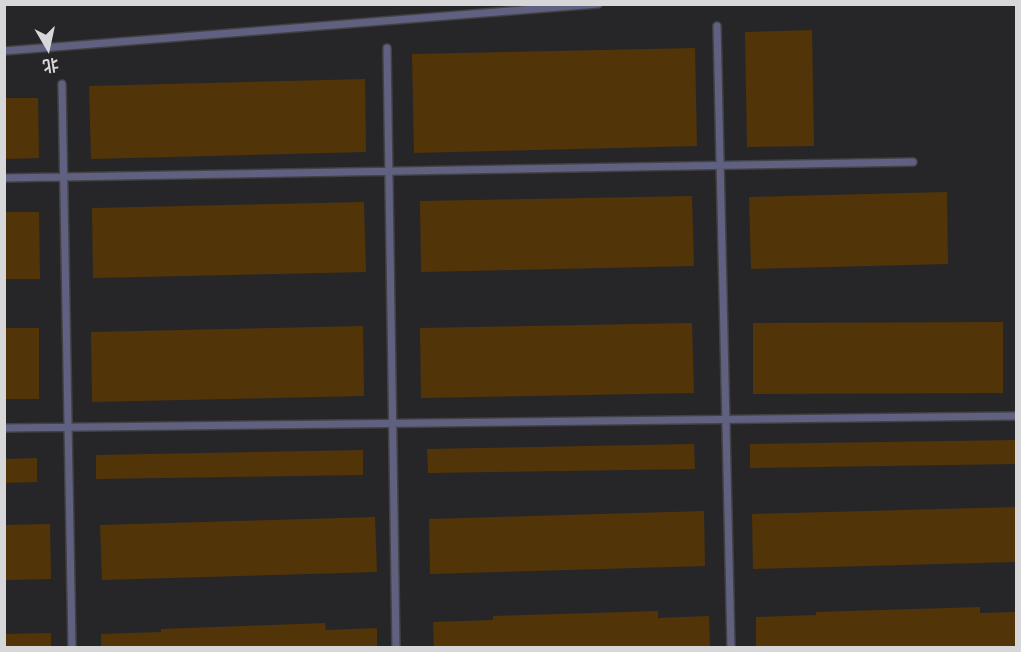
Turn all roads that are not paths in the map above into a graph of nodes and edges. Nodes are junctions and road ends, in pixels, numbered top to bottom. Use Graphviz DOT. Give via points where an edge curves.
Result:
graph roads {
  1 [pos="598,4"];
  2 [pos="717,26"];
  3 [pos="387,48"];
  4 [pos="4,51"];
  5 [pos="62,84"];
  6 [pos="913,162"];
  7 [pos="720,165"];
  8 [pos="388,171"];
  9 [pos="63,177"];
  10 [pos="4,178"];
  11 [pos="1017,416"];
  12 [pos="726,420"];
  13 [pos="393,424"];
  14 [pos="4,428"];
  15 [pos="68,428"];
  16 [pos="72,648"];
  17 [pos="396,648"];
  18 [pos="731,648"];
  1 -- 4 [label="lane"];
  2 -- 7 [label="lane"];
  3 -- 8 [label="lane"];
  5 -- 9 [label="lane"];
  6 -- 7 [label="lane"];
  7 -- 8 [label="lane"];
  7 -- 12 [label="lane"];
  8 -- 9 [label="lane"];
  8 -- 13 [label="lane"];
  9 -- 10 [label="lane"];
  9 -- 15 [label="lane"];
  11 -- 12 [label="lane"];
  12 -- 13 [label="lane"];
  12 -- 18 [label="lane"];
  13 -- 15 [label="lane"];
  13 -- 17 [label="lane"];
  14 -- 15 [label="lane"];
  15 -- 16 [label="lane"];
}
